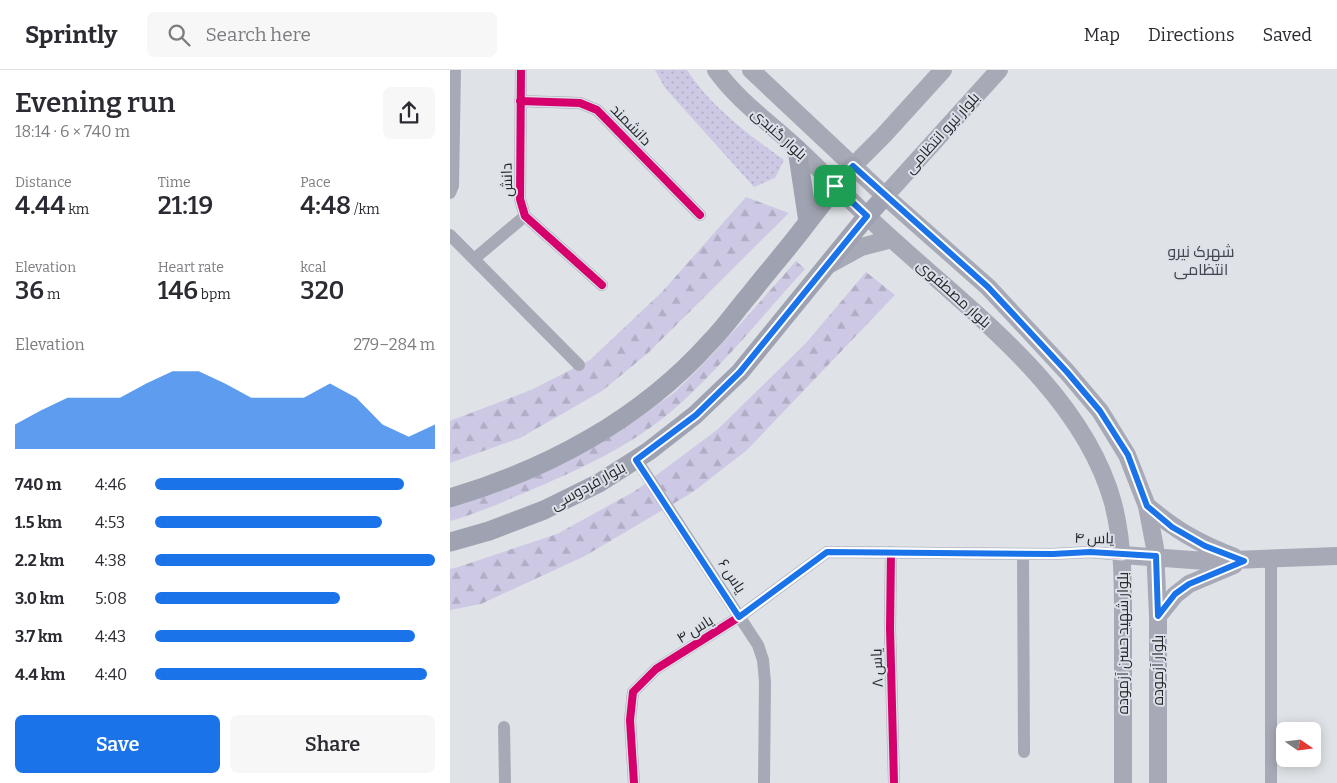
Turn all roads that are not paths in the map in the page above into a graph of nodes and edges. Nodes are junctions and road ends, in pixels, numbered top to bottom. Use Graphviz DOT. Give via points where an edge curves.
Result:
graph roads {
  1 [pos="455,70"];
  2 [pos="520,70"];
  3 [pos="716,70"];
  4 [pos="751,70"];
  5 [pos="943,70"];
  6 [pos="999,70"];
  7 [pos="520,102"];
  8 [pos="797,148"];
  9 [pos="853,166"];
  10 [pos="835,186"];
  11 [pos="450,193"];
  12 [pos="885,196"];
  13 [pos="700,215"];
  14 [pos="525,216"];
  15 [pos="867,216"];
  16 [pos="808,222"];
  17 [pos="450,235"];
  18 [pos="892,239"];
  19 [pos="474,259"];
  20 [pos="827,265"];
  21 [pos="602,285"];
  22 [pos="579,365"];
  23 [pos="1067,372"];
  24 [pos="1038,376"];
  25 [pos="636,460"];
  26 [pos="450,498"];
  27 [pos="1147,506"];
  28 [pos="450,542"];
  29 [pos="891,552"];
  30 [pos="1023,554"];
  31 [pos="1122,555"];
  32 [pos="1156,556"];
  33 [pos="1337,556"];
  34 [pos="1271,559"];
  35 [pos="1244,561"];
  36 [pos="1158,616"];
  37 [pos="739,617"];
  38 [pos="504,727"];
  39 [pos="1024,752"];
  40 [pos="505,783"];
  41 [pos="634,783"];
  42 [pos="764,783"];
  43 [pos="894,783"];
  44 [pos="1123,783"];
  45 [pos="1158,783"];
  46 [pos="1271,783"];
  1 -- 11 [label="street" via="454,186"];
  2 -- 7 [label="street, دانش"];
  3 -- 8 [label="main road, بلوار گنبدی" via="724,82"];
  4 -- 9 [label="main road, بلوار گنبدی"];
  5 -- 9 [label="main road"];
  6 -- 12 [label="main road, بلوار نیرو انتظامی"];
  7 -- 13 [label="street, دانشمند" via="580,103 597,110"];
  7 -- 14 [label="street, دانش" via="520,199"];
  8 -- 10 [label="main road, بلوار گنبدی"];
  8 -- 16 [label="main road"];
  9 -- 10 [label="main road"];
  9 -- 12 [label="main road, بلوار مصطفوی"];
  10 -- 15 [label="main road, بلوار گنبدی"];
  10 -- 16 [label="main road"];
  12 -- 15 [label="main road, بلوار فردوسی"];
  12 -- 23 [label="main road, بلوار مصطفوی" via="988,287"];
  14 -- 19 [label="street"];
  14 -- 21 [label="street, دانش"];
  15 -- 18 [label="main road, بلوار مصطفوی"];
  15 -- 20 [label="main road, بلوار فردوسی"];
  16 -- 26 [label="main road" via="710,343 668,383 624,417 578,446 528,471"];
  17 -- 19 [label="street"];
  18 -- 20 [label="main road" via="861,247"];
  18 -- 24 [label="main road, بلوار مصطفوی" via="998,334"];
  19 -- 22 [label="street"];
  20 -- 25 [label="main road, بلوار فردوسی" via="740,372 696,415"];
  23 -- 27 [label="main road, بلوار آزموده" via="1100,411 1128,455"];
  24 -- 31 [label="main road, بلوار شهید حسن آزموده" via="1069,413 1095,454 1113,502"];
  25 -- 28 [label="main road, بلوار فردوسی" via="599,484 544,510"];
  25 -- 37 [label="street, یاس ۶"];
  27 -- 32 [label="main road, بلوار آزموده"];
  27 -- 35 [label="main road" via="1172,527 1205,546"];
  29 -- 30 [label="street, یاس ۴"];
  29 -- 37 [label="street, یاس ۴" via="827,552"];
  29 -- 43 [label="street, یاس ۸"];
  30 -- 31 [label="street, یاس ۴" via="1090,552"];
  30 -- 39 [label="street"];
  31 -- 32 [label="main road"];
  31 -- 44 [label="main road, بلوار شهید حسن آزموده"];
  32 -- 35 [label="main road"];
  32 -- 36 [label="main road, بلوار آزموده"];
  33 -- 34 [label="main road"];
  34 -- 35 [label="main road"];
  34 -- 46 [label="street"];
  35 -- 36 [label="main road" via="1189,584 1175,594"];
  36 -- 45 [label="main road, بلوار آزموده"];
  37 -- 41 [label="street, یاس ۴" via="656,670 633,692 630,720"];
  37 -- 42 [label="street, یاس ۶" via="758,644 763,660"];
  38 -- 40 [label="street"];
}
